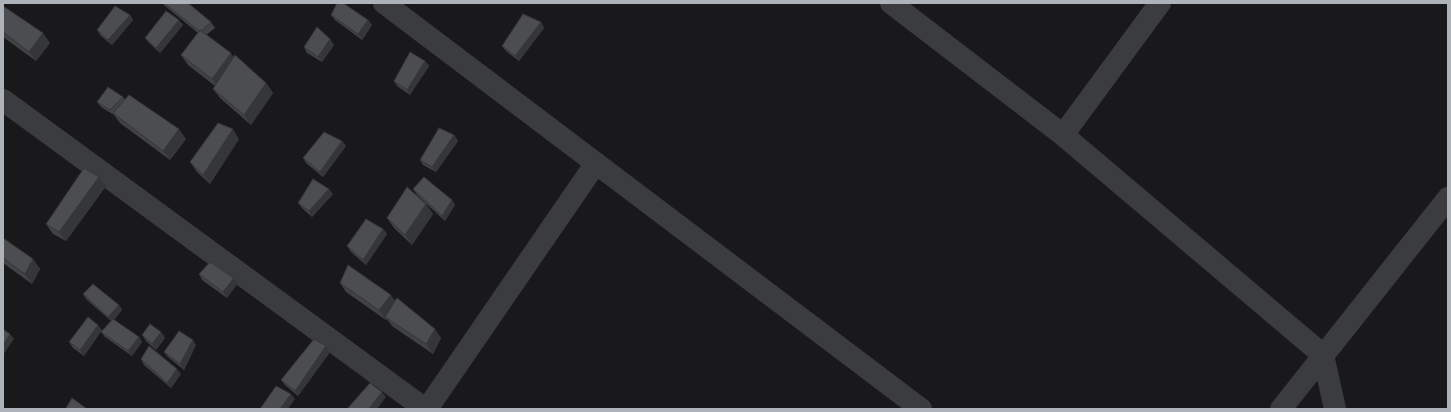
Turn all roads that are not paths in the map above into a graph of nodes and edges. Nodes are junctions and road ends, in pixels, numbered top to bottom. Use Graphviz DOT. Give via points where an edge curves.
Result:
graph roads {
  1 [pos="384,3"];
  2 [pos="891,3"];
  3 [pos="1160,3"];
  4 [pos="3,100"];
  5 [pos="1063,136"];
  6 [pos="596,164"];
  7 [pos="1448,198"];
  8 [pos="1323,354"];
  9 [pos="426,409"];
  10 [pos="921,409"];
  11 [pos="1281,409"];
  12 [pos="1335,409"];
  1 -- 6 [label="street"];
  2 -- 5 [label="street"];
  3 -- 5 [label="street"];
  4 -- 9 [label="street"];
  5 -- 8 [label="street"];
  6 -- 9 [label="street"];
  6 -- 10 [label="street"];
  7 -- 8 [label="street"];
  8 -- 11 [label="street"];
  8 -- 12 [label="street"];
}
